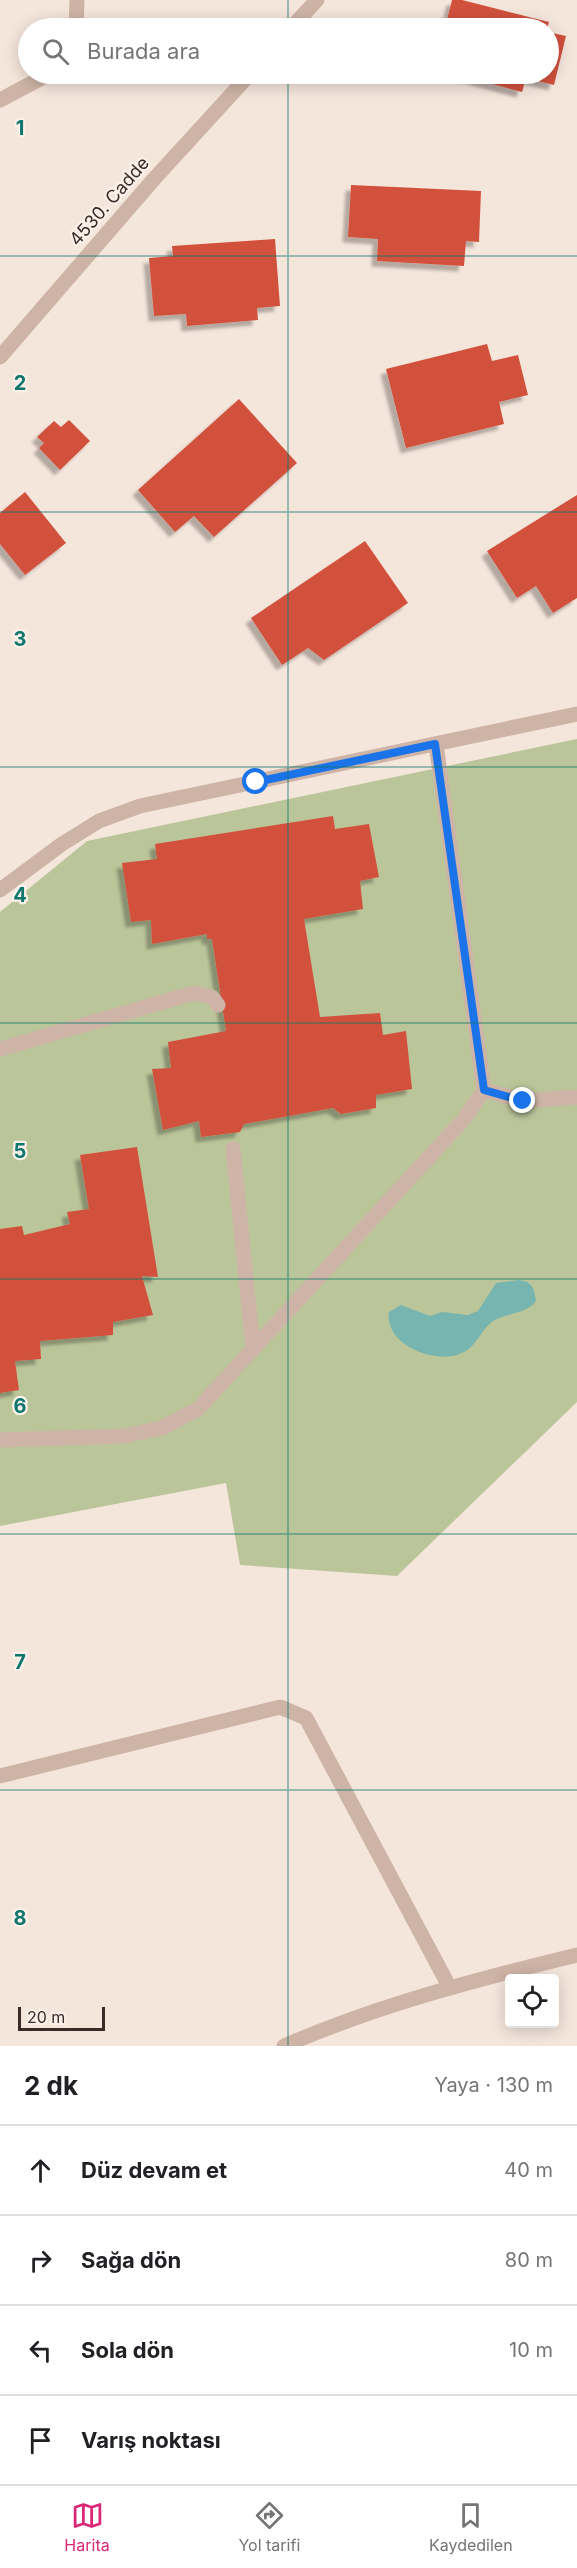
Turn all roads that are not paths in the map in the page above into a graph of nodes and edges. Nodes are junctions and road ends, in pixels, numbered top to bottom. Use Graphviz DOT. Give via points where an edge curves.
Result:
graph roads {
  1 [pos="77,0"];
  2 [pos="317,0"];
  3 [pos="76,18"];
  4 [pos="300,18"];
  5 [pos="30,84"];
  6 [pos="241,84"];
  7 [pos="0,100"];
  8 [pos="0,357"];
  9 [pos="577,714"];
  10 [pos="435,744"];
  11 [pos="0,890"];
  12 [pos="218,1005"];
  13 [pos="0,1049"];
  14 [pos="484,1090"];
  15 [pos="577,1097"];
  16 [pos="233,1149"];
  17 [pos="253,1349"];
  18 [pos="0,1440"];
  19 [pos="0,1776"];
  20 [pos="577,1955"];
  21 [pos="450,1988"];
  22 [pos="284,2046"];
  1 -- 3 [label="street"];
  2 -- 4 [label="street"];
  5 -- 7 [label="street"];
  6 -- 8 [label="street, 4530. Cadde"];
  9 -- 10 [label="street"];
  10 -- 11 [label="street" via="140,806 99,821"];
  10 -- 14 [label="street"];
  12 -- 13 [label="street" via="212,997 194,993"];
  14 -- 15 [label="street" via="523,1101"];
  14 -- 17 [label="street" via="465,1119"];
  16 -- 17 [label="street"];
  17 -- 18 [label="street" via="198,1409 162,1428 123,1436"];
  19 -- 21 [label="street" via="280,1707 306,1718"];
  20 -- 21 [label="street"];
  21 -- 22 [label="street"];
}
